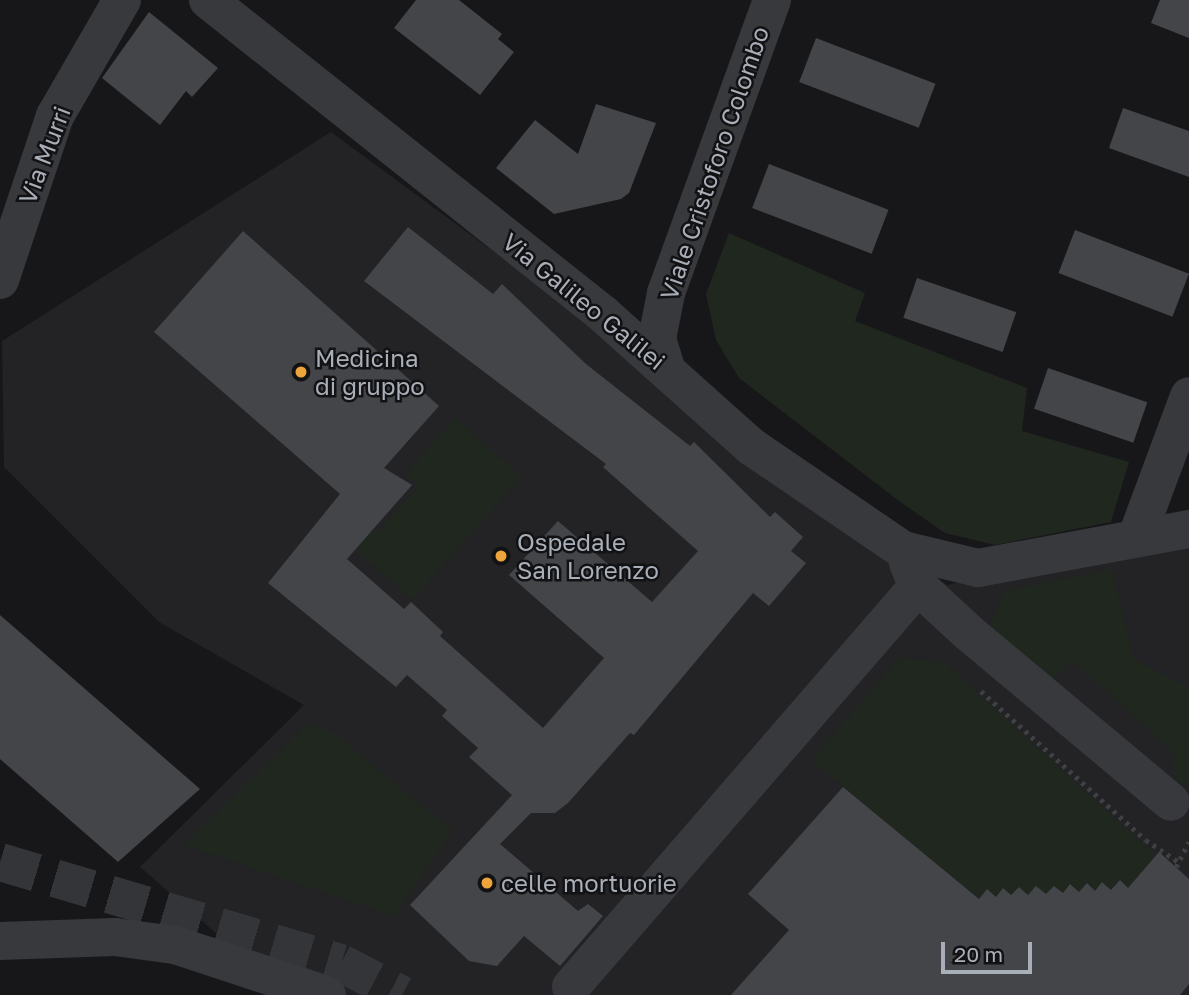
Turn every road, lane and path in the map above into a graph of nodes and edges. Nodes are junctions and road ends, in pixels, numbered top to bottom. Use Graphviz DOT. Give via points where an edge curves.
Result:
graph roads {
  1 [pos="122,0"];
  2 [pos="208,0"];
  3 [pos="772,0"];
  4 [pos="0,280"];
  5 [pos="666,368"];
  6 [pos="1186,424"];
  7 [pos="1189,529"];
  8 [pos="1137,536"];
  9 [pos="903,551"];
  10 [pos="918,586"];
  11 [pos="1171,802"];
  12 [pos="1189,842"];
  13 [pos="1175,867"];
  14 [pos="0,941"];
  15 [pos="571,987"];
  16 [pos="327,995"];
  1 -- 4 [label="street, Via Murri" via="55,116"];
  2 -- 5 [label="street, Via Galileo Galilei"];
  3 -- 5 [label="street, Viale Cristoforo Colombo" via="666,293 657,339"];
  5 -- 9 [label="street, Via Galileo Galilei" via="752,447"];
  6 -- 8 [label="street"];
  7 -- 8 [label="street"];
  8 -- 9 [label="street, Via Galileo Galilei" via="978,568"];
  9 -- 10 [label="street"];
  10 -- 11 [label="street"];
  10 -- 15 [label="street"];
  12 -- 13 [label="path"];
  14 -- 16 [label="street" via="115,937 175,945"];
}
